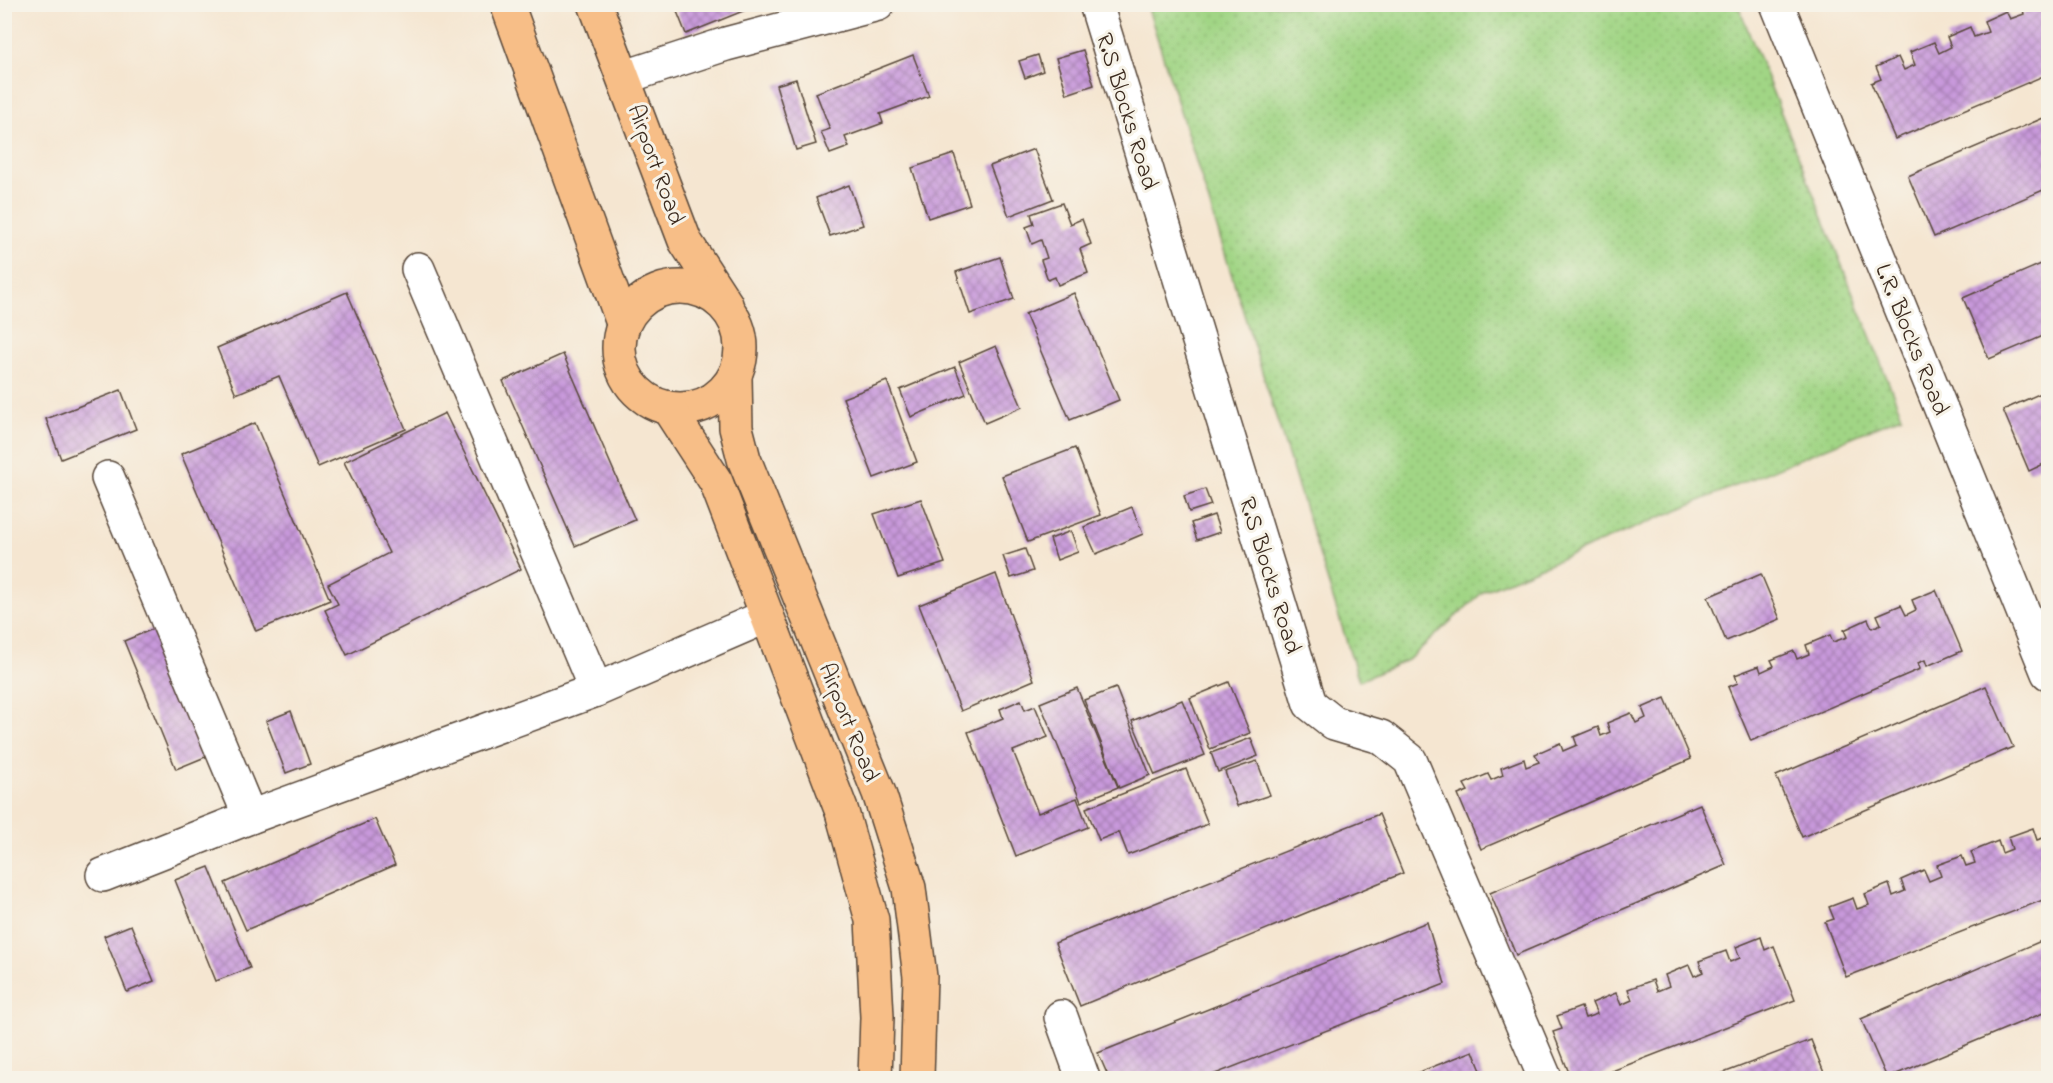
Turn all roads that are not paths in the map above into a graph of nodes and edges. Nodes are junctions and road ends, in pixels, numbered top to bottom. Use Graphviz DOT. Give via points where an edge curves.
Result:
graph roads {
  1 [pos="507,4"];
  2 [pos="596,4"];
  3 [pos="878,4"];
  4 [pos="1096,4"];
  5 [pos="1777,4"];
  6 [pos="625,77"];
  7 [pos="418,269"];
  8 [pos="734,316"];
  9 [pos="623,323"];
  10 [pos="735,377"];
  11 [pos="668,408"];
  12 [pos="108,478"];
  13 [pos="766,616"];
  14 [pos="2049,673"];
  15 [pos="596,690"];
  16 [pos="250,816"];
  17 [pos="103,875"];
  18 [pos="1061,1017"];
  19 [pos="875,1078"];
  20 [pos="917,1078"];
  21 [pos="1083,1078"];
  22 [pos="1545,1078"];
  1 -- 9 [label="main road"];
  2 -- 6 [label="main road, Airport Road"];
  3 -- 6 [label="lane" via="726,44"];
  4 -- 22 [label="lane, R.S Blocks Road" via="1310,704 1334,723 1381,737 1410,760"];
  5 -- 14 [label="lane, L.R. Blocks Road"];
  6 -- 8 [label="main road, Airport Road" via="685,241"];
  7 -- 15 [label="lane"];
  8 -- 9 [label="main road" via="716,296 690,286 663,288 639,301"];
  8 -- 10 [label="main road" via="742,335 742,357"];
  9 -- 11 [label="main road" via="618,344 621,366 631,385 648,400"];
  10 -- 11 [label="main road" via="725,390 706,403 684,409"];
  10 -- 20 [label="main road, Airport Road" via="736,428 744,459 879,793 909,888 920,977"];
  11 -- 13 [label="main road, Airport Road" via="716,482"];
  12 -- 16 [label="lane"];
  13 -- 15 [label="lane"];
  13 -- 19 [label="main road, Airport Road" via="842,812 872,920 877,1017"];
  15 -- 16 [label="lane"];
  16 -- 17 [label="lane"];
  18 -- 21 [label="lane"];
}
